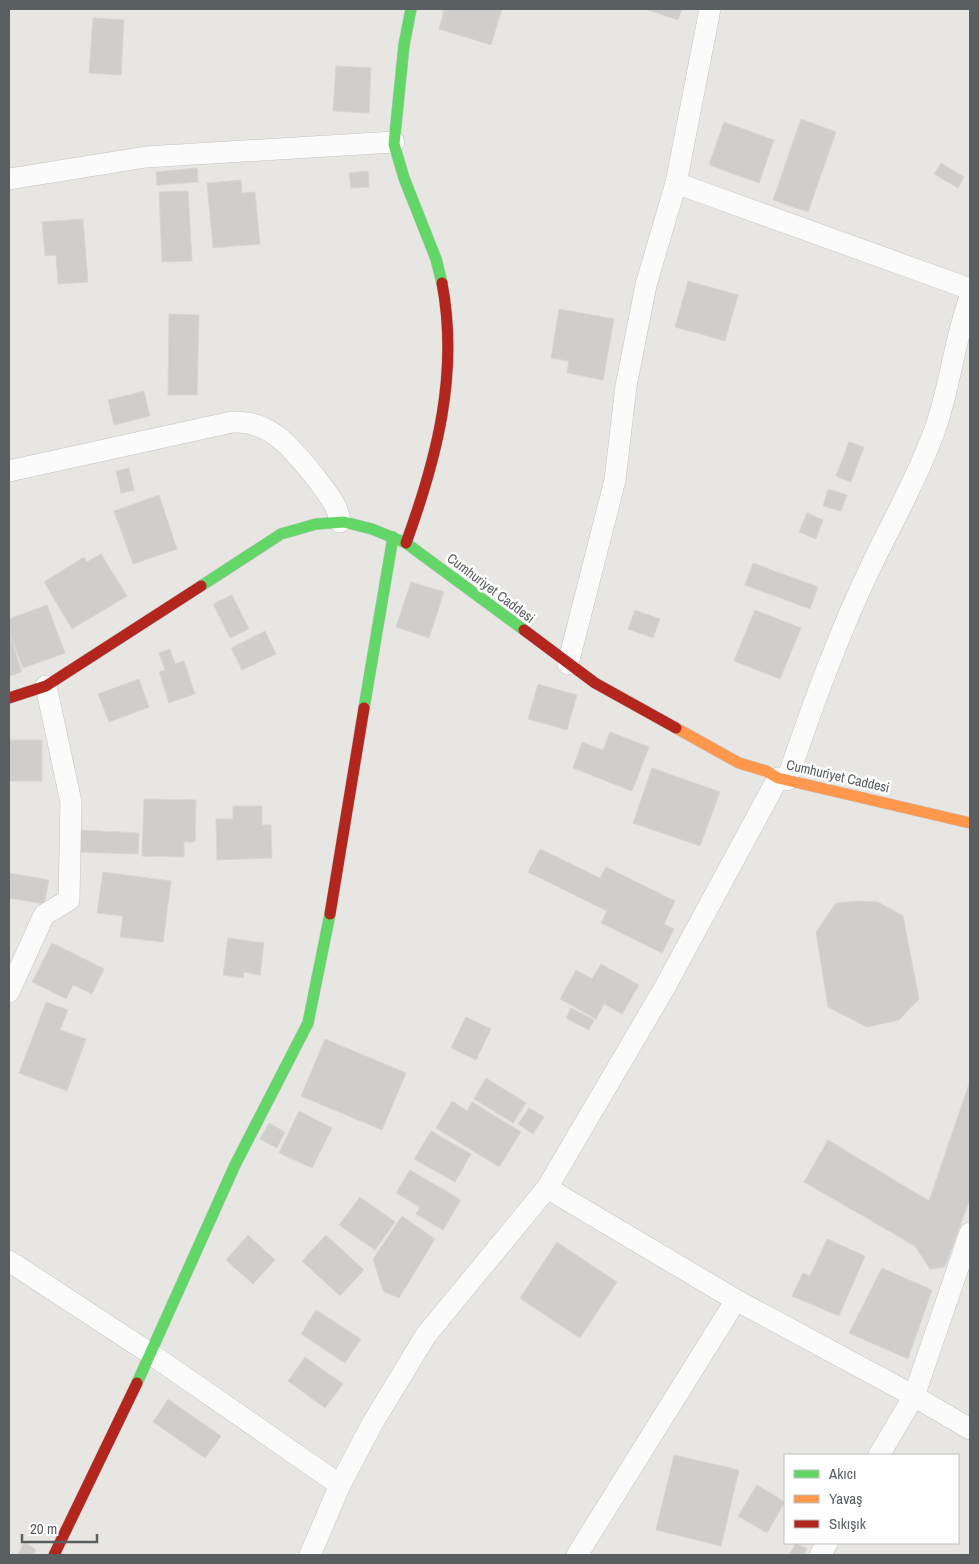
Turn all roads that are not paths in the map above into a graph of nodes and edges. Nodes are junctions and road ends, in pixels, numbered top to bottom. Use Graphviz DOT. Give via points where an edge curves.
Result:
graph roads {
  1 [pos="411,9"];
  2 [pos="710,9"];
  3 [pos="394,142"];
  4 [pos="9,179"];
  5 [pos="676,183"];
  6 [pos="970,290"];
  7 [pos="970,297"];
  8 [pos="9,471"];
  9 [pos="340,522"];
  10 [pos="393,537"];
  11 [pos="406,543"];
  12 [pos="568,664"];
  13 [pos="46,686"];
  14 [pos="9,698"];
  15 [pos="782,779"];
  16 [pos="970,823"];
  17 [pos="9,992"];
  18 [pos="547,1188"];
  19 [pos="970,1233"];
  20 [pos="9,1261"];
  21 [pos="736,1300"];
  22 [pos="151,1354"];
  23 [pos="914,1396"];
  24 [pos="970,1430"];
  25 [pos="880,1454"];
  26 [pos="340,1486"];
  27 [pos="826,1544"];
  28 [pos="54,1555"];
  29 [pos="310,1555"];
  30 [pos="577,1555"];
  31 [pos="820,1555"];
  1 -- 3 [label="street"];
  2 -- 5 [label="street"];
  3 -- 4 [label="street" via="146,157"];
  3 -- 11 [label="street" via="441,277 448,325 448,390 440,432 427,488"];
  5 -- 6 [label="street"];
  5 -- 12 [label="street" via="646,285 626,386 615,480"];
  7 -- 15 [label="street" via="935,430 915,482 872,563"];
  8 -- 9 [label="street" via="232,422 246,422 266,429 290,445 331,498 339,512"];
  9 -- 10 [label="street, Cumhuriyet Caddesi" via="376,528"];
  9 -- 13 [label="street, Cumhuriyet Caddesi" via="310,524 281,534"];
  10 -- 11 [label="street, Cumhuriyet Caddesi"];
  10 -- 22 [label="street" via="323,954 308,1023 235,1165"];
  11 -- 12 [label="street, Cumhuriyet Caddesi"];
  12 -- 15 [label="street, Cumhuriyet Caddesi" via="594,683 739,763"];
  13 -- 14 [label="street, Cumhuriyet Caddesi"];
  13 -- 17 [label="street" via="71,802 69,900 44,915"];
  15 -- 16 [label="street, Cumhuriyet Caddesi"];
  15 -- 18 [label="street"];
  18 -- 21 [label="street"];
  18 -- 26 [label="street" via="426,1336 372,1424"];
  19 -- 23 [label="street"];
  20 -- 22 [label="street"];
  21 -- 23 [label="street"];
  21 -- 30 [label="street"];
  22 -- 26 [label="street"];
  22 -- 28 [label="street"];
  23 -- 24 [label="street"];
  23 -- 25 [label="street"];
  26 -- 29 [label="street"];
  27 -- 31 [label="street"];
}
